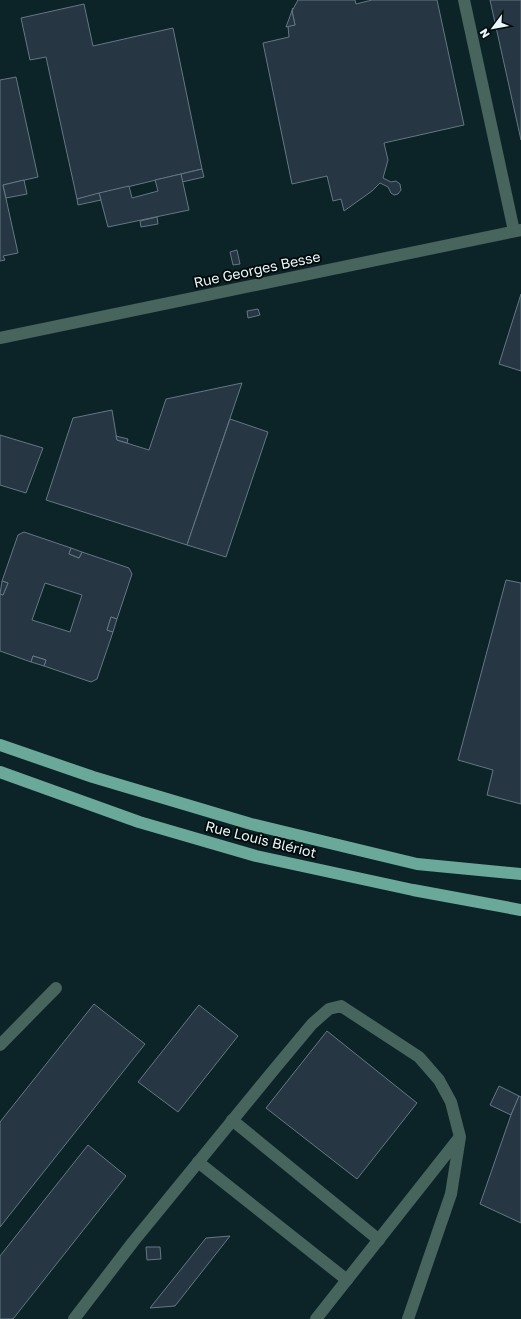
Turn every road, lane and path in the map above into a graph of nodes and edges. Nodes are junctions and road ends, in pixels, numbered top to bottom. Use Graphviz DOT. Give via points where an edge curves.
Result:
graph roads {
  1 [pos="464,0"];
  2 [pos="517,230"];
  3 [pos="0,338"];
  4 [pos="0,745"];
  5 [pos="0,772"];
  6 [pos="521,874"];
  7 [pos="521,910"];
  8 [pos="56,988"];
  9 [pos="0,1045"];
  10 [pos="232,1120"];
  11 [pos="460,1137"];
  12 [pos="198,1162"];
  13 [pos="379,1240"];
  14 [pos="347,1280"];
  15 [pos="74,1319"];
  16 [pos="316,1319"];
  17 [pos="408,1319"];
  1 -- 2 [label="street"];
  2 -- 3 [label="street, Rue Georges Besse"];
  4 -- 6 [label="main road, Rue Louis Blériot" via="93,777 251,824 417,864"];
  5 -- 7 [label="main road, Rue Louis Blériot" via="139,822 256,856"];
  8 -- 9 [label="street"];
  10 -- 11 [label="street" via="312,1024 330,1009 342,1006 419,1057 439,1080 451,1102"];
  10 -- 12 [label="street"];
  10 -- 13 [label="street"];
  11 -- 13 [label="street"];
  11 -- 17 [label="street" via="451,1194"];
  12 -- 14 [label="street"];
  12 -- 15 [label="street"];
  13 -- 14 [label="street"];
  14 -- 16 [label="street"];
}
